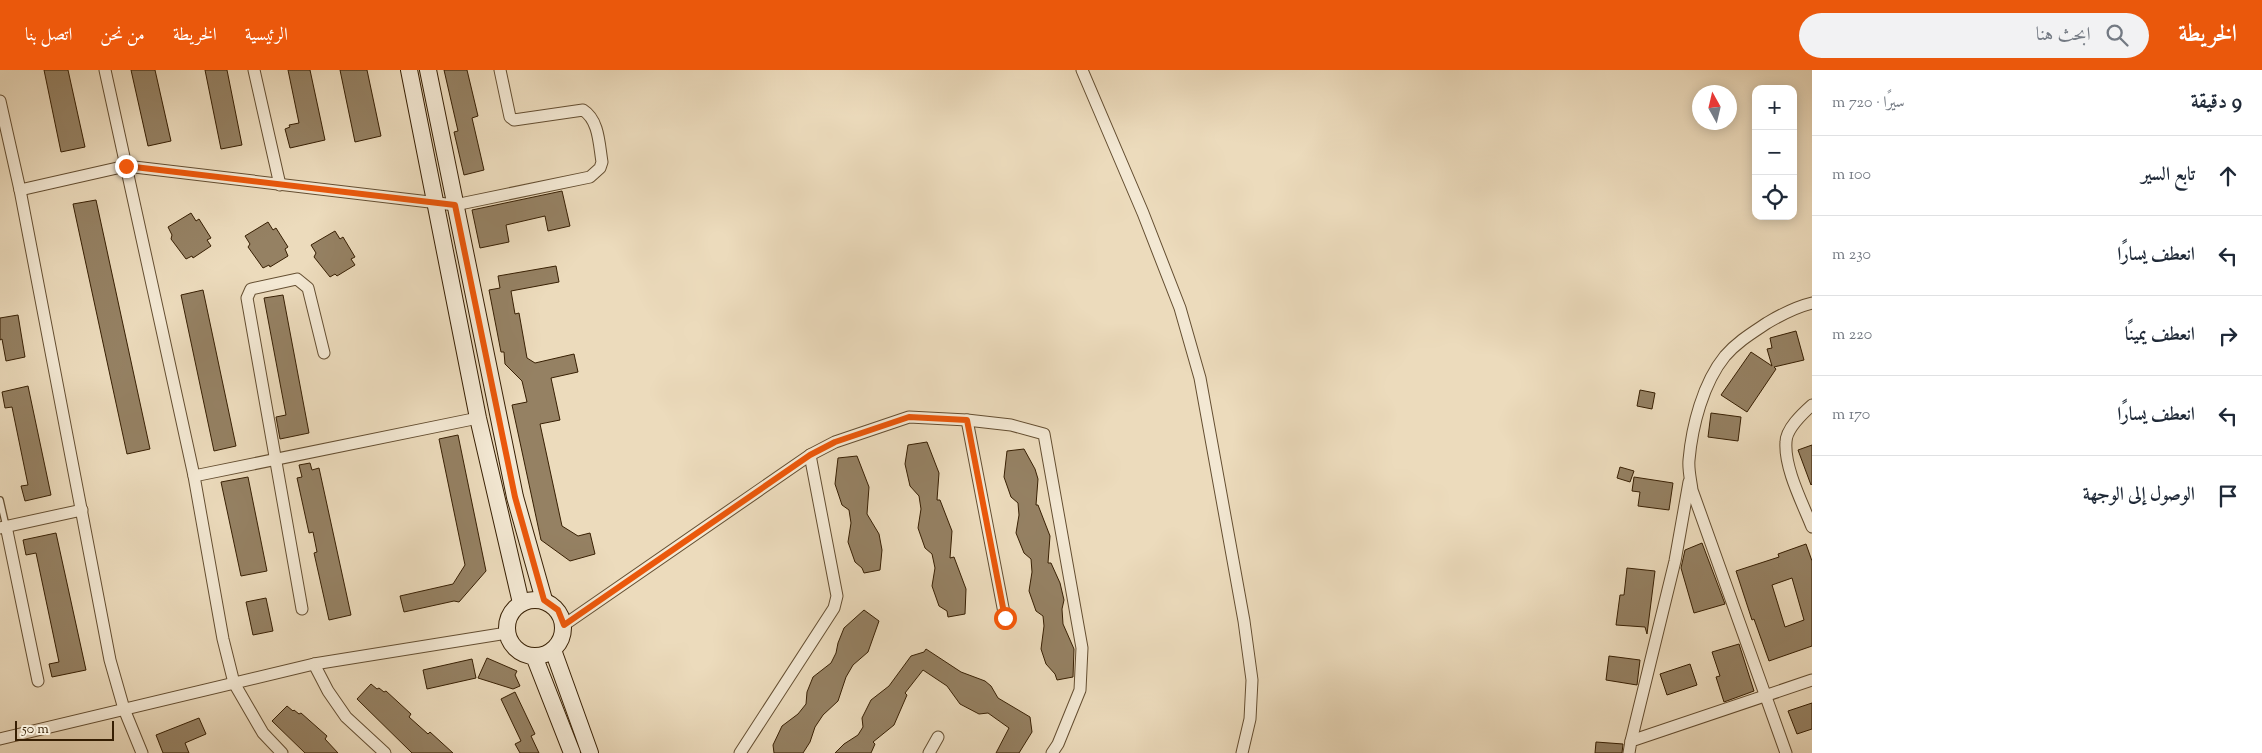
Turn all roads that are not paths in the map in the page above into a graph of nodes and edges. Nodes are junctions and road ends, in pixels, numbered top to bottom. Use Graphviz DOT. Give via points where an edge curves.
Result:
graph roads {
  1 [pos="105,70"];
  2 [pos="254,70"];
  3 [pos="409,70"];
  4 [pos="428,70"];
  5 [pos="500,70"];
  6 [pos="1082,70"];
  7 [pos="0,101"];
  8 [pos="126,166"];
  9 [pos="280,185"];
  10 [pos="20,190"];
  11 [pos="436,203"];
  12 [pos="455,205"];
  13 [pos="1812,303"];
  14 [pos="324,353"];
  15 [pos="1812,405"];
  16 [pos="478,418"];
  17 [pos="967,420"];
  18 [pos="810,455"];
  19 [pos="276,460"];
  20 [pos="194,476"];
  21 [pos="1690,476"];
  22 [pos="0,500"];
  23 [pos="82,510"];
  24 [pos="3,527"];
  25 [pos="1812,527"];
  26 [pos="544,600"];
  27 [pos="521,603"];
  28 [pos="302,610"];
  29 [pos="1005,618"];
  30 [pos="564,625"];
  31 [pos="507,633"];
  32 [pos="553,650"];
  33 [pos="534,656"];
  34 [pos="314,664"];
  35 [pos="1812,680"];
  36 [pos="38,681"];
  37 [pos="234,683"];
  38 [pos="1766,697"];
  39 [pos="124,710"];
  40 [pos="938,737"];
  41 [pos="0,739"];
  42 [pos="1630,747"];
  43 [pos="142,753"];
  44 [pos="282,753"];
  45 [pos="385,753"];
  46 [pos="572,753"];
  47 [pos="590,753"];
  48 [pos="740,753"];
  49 [pos="929,753"];
  50 [pos="1052,753"];
  51 [pos="1242,753"];
  52 [pos="1786,753"];
  1 -- 8 [label="street"];
  2 -- 9 [label="street"];
  3 -- 11 [label="main road"];
  4 -- 12 [label="main road"];
  5 -- 12 [label="street" via="510,117 514,120 583,110 594,122 602,162 590,177"];
  6 -- 51 [label="street" via="1180,308 1200,378 1252,680 1250,719"];
  7 -- 10 [label="street"];
  8 -- 9 [label="street"];
  8 -- 10 [label="street"];
  8 -- 20 [label="street"];
  9 -- 11 [label="street"];
  10 -- 23 [label="street"];
  11 -- 12 [label="street"];
  11 -- 16 [label="main road"];
  12 -- 26 [label="main road" via="515,497"];
  13 -- 21 [label="street" via="1788,310 1746,336 1716,368 1693,434"];
  14 -- 19 [label="street" via="304,283 297,279 251,289 247,298"];
  15 -- 25 [label="street" via="1794,424 1785,441 1794,479"];
  16 -- 19 [label="street"];
  16 -- 27 [label="main road"];
  17 -- 18 [label="street" via="909,417 835,442"];
  17 -- 29 [label="street"];
  17 -- 50 [label="street" via="1011,425 1044,434 1082,648 1080,690"];
  18 -- 30 [label="street"];
  18 -- 48 [label="street" via="837,596 834,608"];
  19 -- 20 [label="street"];
  19 -- 28 [label="street"];
  20 -- 37 [label="street"];
  21 -- 38 [label="street" via="1692,490"];
  21 -- 42 [label="street" via="1675,561"];
  22 -- 24 [label="lane"];
  23 -- 24 [label="street"];
  23 -- 39 [label="street" via="110,660"];
  24 -- 36 [label="street"];
  26 -- 27 [label="main road"];
  26 -- 30 [label="main road" via="558,610"];
  27 -- 31 [label="main road" via="511,612"];
  30 -- 32 [label="main road" via="562,639"];
  31 -- 33 [label="main road" via="514,646"];
  31 -- 34 [label="street"];
  32 -- 33 [label="main road"];
  32 -- 47 [label="main road"];
  33 -- 46 [label="main road"];
  34 -- 37 [label="street"];
  34 -- 45 [label="street" via="346,717"];
  35 -- 38 [label="street"];
  37 -- 39 [label="street"];
  37 -- 44 [label="street" via="263,733"];
  38 -- 42 [label="street"];
  38 -- 52 [label="street"];
  39 -- 41 [label="street"];
  39 -- 43 [label="street"];
  40 -- 49 [label="street"];
}
